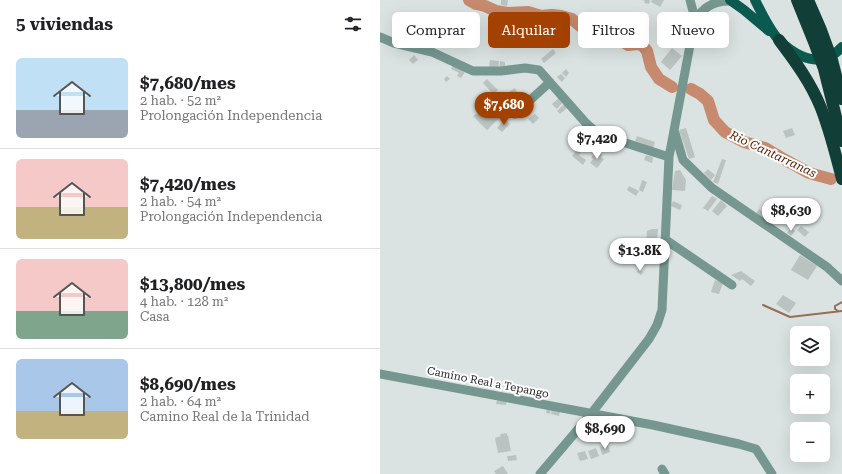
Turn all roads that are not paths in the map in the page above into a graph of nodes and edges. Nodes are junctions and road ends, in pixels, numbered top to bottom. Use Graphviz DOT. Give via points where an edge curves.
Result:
graph roads {
  1 [pos="682,0"];
  2 [pos="731,0"];
  3 [pos="755,0"];
  4 [pos="796,0"];
  5 [pos="808,0"];
  6 [pos="691,2"];
  7 [pos="692,12"];
  8 [pos="702,12"];
  9 [pos="380,37"];
  10 [pos="778,38"];
  11 [pos="842,47"];
  12 [pos="689,48"];
  13 [pos="550,82"];
  14 [pos="842,99"];
  15 [pos="515,114"];
  16 [pos="675,126"];
  17 [pos="842,141"];
  18 [pos="669,157"];
  19 [pos="842,179"];
  20 [pos="666,240"];
  21 [pos="842,281"];
  22 [pos="732,285"];
  23 [pos="380,374"];
  24 [pos="591,414"];
  25 [pos="540,474"];
  26 [pos="772,474"];
  1 -- 6 [label="street"];
  2 -- 8 [label="street" via="717,2"];
  2 -- 10 [label="main road"];
  3 -- 10 [label="main road"];
  4 -- 17 [label="highway, bridge" via="824,69"];
  5 -- 14 [label="highway, bridge" via="832,60"];
  6 -- 7 [label="street"];
  9 -- 13 [label="street" via="432,52 473,71 525,68 540,70"];
  10 -- 11 [label="main road" via="798,54 815,59 826,58"];
  10 -- 19 [label="highway" via="804,76 820,107"];
  12 -- 16 [label="street"];
  13 -- 15 [label="street"];
  13 -- 18 [label="street" via="598,134"];
  16 -- 18 [label="street"];
  16 -- 21 [label="street" via="683,160 712,188 827,267"];
  18 -- 20 [label="street"];
  20 -- 22 [label="street"];
  20 -- 24 [label="street" via="662,310 658,324"];
  23 -- 24 [label="street, Camino Real a Tepango"];
  24 -- 25 [label="street"];
  24 -- 26 [label="street, Camino Real a Tepango" via="756,449"];
}
